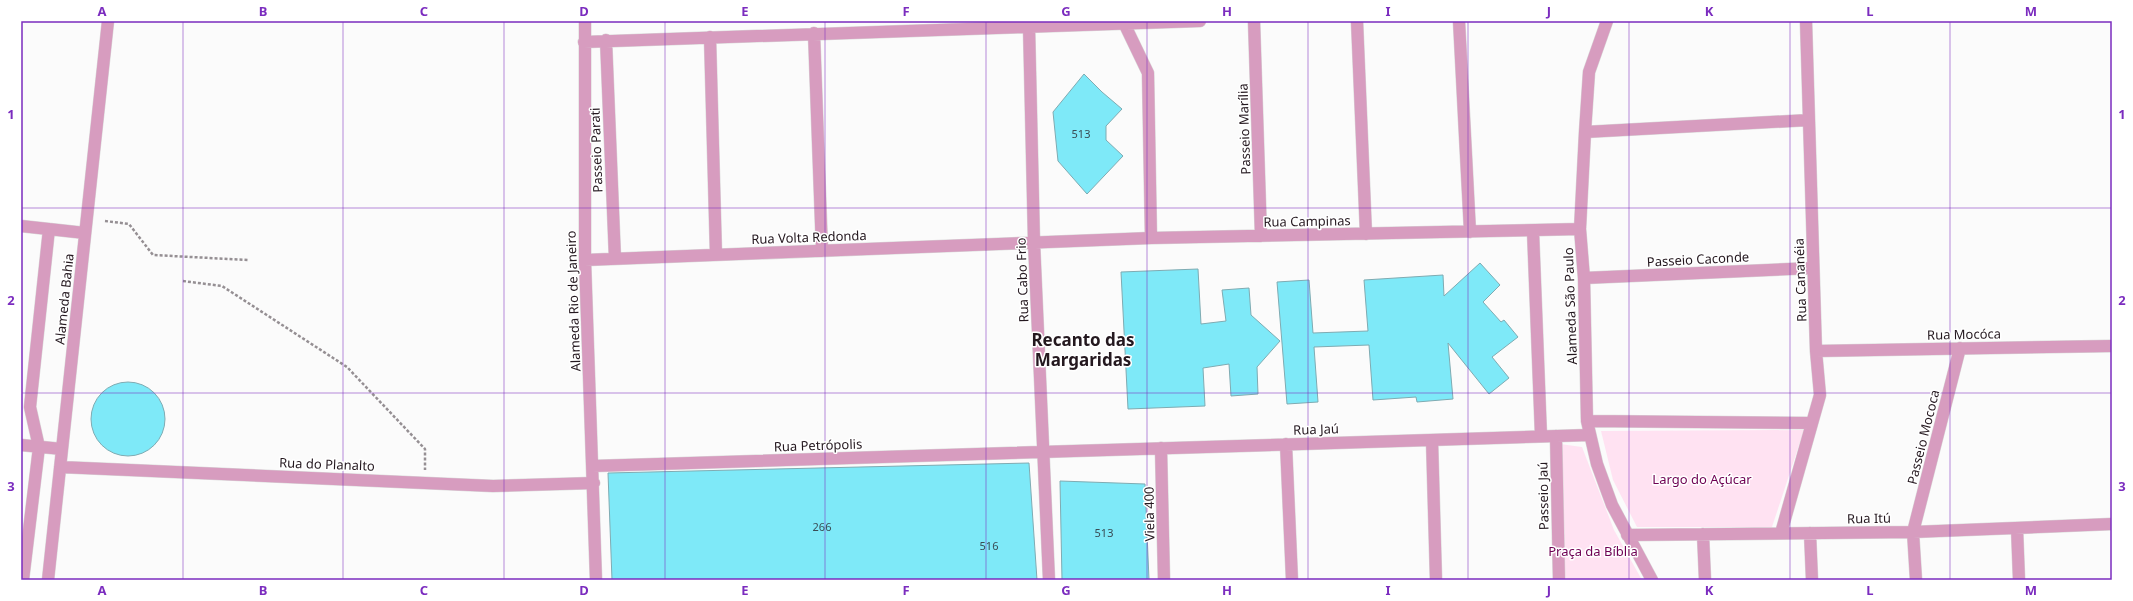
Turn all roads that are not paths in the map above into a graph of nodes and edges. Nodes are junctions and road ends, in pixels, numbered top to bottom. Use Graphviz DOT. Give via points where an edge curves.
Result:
graph roads {
  1 [pos="108,21"];
  2 [pos="585,21"];
  3 [pos="1200,21"];
  4 [pos="1254,21"];
  5 [pos="1357,21"];
  6 [pos="1459,21"];
  7 [pos="1607,21"];
  8 [pos="1806,21"];
  9 [pos="1123,22"];
  10 [pos="1029,26"];
  11 [pos="814,33"];
  12 [pos="710,37"];
  13 [pos="606,40"];
  14 [pos="584,42"];
  15 [pos="1809,120"];
  16 [pos="1585,132"];
  17 [pos="21,226"];
  18 [pos="49,229"];
  19 [pos="1580,229"];
  20 [pos="1533,231"];
  21 [pos="1470,232"];
  22 [pos="85,233"];
  23 [pos="1366,234"];
  24 [pos="1261,236"];
  25 [pos="1151,238"];
  26 [pos="1034,242"];
  27 [pos="822,251"];
  28 [pos="716,255"];
  29 [pos="615,259"];
  30 [pos="585,260"];
  31 [pos="1813,268"];
  32 [pos="1584,278"];
  33 [pos="2112,346"];
  34 [pos="1960,348"];
  35 [pos="1816,350"];
  36 [pos="1588,421"];
  37 [pos="1812,423"];
  38 [pos="1590,435"];
  39 [pos="1541,436"];
  40 [pos="1556,436"];
  41 [pos="1432,440"];
  42 [pos="1286,444"];
  43 [pos="21,445"];
  44 [pos="39,447"];
  45 [pos="1161,448"];
  46 [pos="62,449"];
  47 [pos="1043,451"];
  48 [pos="593,466"];
  49 [pos="60,467"];
  50 [pos="594,483"];
  51 [pos="2112,524"];
  52 [pos="2017,528"];
  53 [pos="1913,532"];
  54 [pos="1781,533"];
  55 [pos="1810,533"];
  56 [pos="1703,534"];
  57 [pos="1627,535"];
  58 [pos="23,580"];
  59 [pos="48,580"];
  60 [pos="596,580"];
  61 [pos="1049,580"];
  62 [pos="1164,580"];
  63 [pos="1292,580"];
  64 [pos="1436,580"];
  65 [pos="1559,580"];
  66 [pos="1652,580"];
  67 [pos="1705,580"];
  68 [pos="1812,580"];
  69 [pos="1916,580"];
  70 [pos="2019,580"];
  1 -- 22 [label="street, Alameda Bahia"];
  2 -- 14 [label="street, Alameda Rio de Janeiro"];
  3 -- 9 [label="street"];
  4 -- 24 [label="street, Passeio Marília"];
  5 -- 23 [label="street"];
  6 -- 21 [label="street"];
  7 -- 16 [label="street, Alameda São Paulo" via="1589,72"];
  8 -- 15 [label="street, Rua Cananéia"];
  9 -- 10 [label="street"];
  9 -- 25 [label="street" via="1148,73"];
  10 -- 11 [label="street"];
  10 -- 26 [label="street, Rua Cabo Frio"];
  11 -- 12 [label="street"];
  11 -- 27 [label="street"];
  12 -- 13 [label="street"];
  12 -- 28 [label="street"];
  13 -- 14 [label="street"];
  13 -- 29 [label="street, Passeio Parati"];
  14 -- 30 [label="street, Alameda Rio de Janeiro"];
  15 -- 16 [label="street"];
  15 -- 31 [label="street, Rua Cananéia"];
  16 -- 19 [label="street, Alameda São Paulo"];
  17 -- 18 [label="street"];
  18 -- 22 [label="street"];
  18 -- 44 [label="street, Alameda Bahia" via="30,407"];
  19 -- 20 [label="street, Rua Campinas"];
  19 -- 32 [label="street, Alameda São Paulo"];
  20 -- 21 [label="street, Rua Campinas"];
  20 -- 39 [label="street"];
  21 -- 23 [label="street, Rua Campinas"];
  22 -- 46 [label="street, Alameda Bahia"];
  23 -- 24 [label="street, Rua Campinas"];
  24 -- 25 [label="street, Rua Campinas"];
  25 -- 26 [label="street, Rua Campinas"];
  26 -- 27 [label="street, Rua Volta Redonda"];
  26 -- 47 [label="street, Rua Cabo Frio"];
  27 -- 28 [label="street, Rua Volta Redonda"];
  28 -- 29 [label="street, Rua Volta Redonda"];
  29 -- 30 [label="street, Rua Volta Redonda"];
  30 -- 48 [label="street, Alameda Rio de Janeiro"];
  31 -- 32 [label="street, Passeio Caconde"];
  31 -- 35 [label="street, Rua Cananéia"];
  32 -- 36 [label="street, Alameda São Paulo"];
  33 -- 34 [label="street, Rua Mocóca"];
  34 -- 35 [label="street, Rua Mocóca"];
  34 -- 53 [label="street, Passeio Mococa"];
  35 -- 37 [label="street, Rua Cananéia" via="1820,395"];
  36 -- 37 [label="street"];
  36 -- 38 [label="street, Alameda São Paulo"];
  37 -- 54 [label="street, Rua Cananéia"];
  38 -- 40 [label="street, Rua Jaú"];
  38 -- 57 [label="street, Alameda São Paulo" via="1597,464 1612,505"];
  39 -- 40 [label="street, Rua Jaú"];
  39 -- 41 [label="street, Rua Jaú"];
  40 -- 65 [label="street, Passeio Jaú"];
  41 -- 42 [label="street, Rua Jaú"];
  41 -- 64 [label="street"];
  42 -- 45 [label="street, Rua Jaú"];
  42 -- 63 [label="street"];
  43 -- 44 [label="street"];
  44 -- 46 [label="street"];
  44 -- 58 [label="street, Alameda Bahia"];
  45 -- 47 [label="street, Rua Jaú"];
  45 -- 62 [label="street, Viela 400"];
  46 -- 49 [label="street, Alameda Bahia"];
  47 -- 48 [label="street, Rua Petrópolis"];
  47 -- 61 [label="street, Rua Cabo Frio"];
  48 -- 50 [label="street, Alameda Rio de Janeiro"];
  49 -- 50 [label="street, Rua do Planalto" via="493,486"];
  49 -- 59 [label="street, Alameda Bahia"];
  50 -- 60 [label="street, Alameda Rio de Janeiro"];
  51 -- 52 [label="street, Rua Itú"];
  52 -- 53 [label="street, Rua Itú"];
  52 -- 70 [label="street"];
  53 -- 55 [label="street, Rua Itú"];
  53 -- 69 [label="street, Passeio Mococa"];
  54 -- 55 [label="street, Rua Itú"];
  54 -- 56 [label="street, Rua Itú"];
  55 -- 68 [label="street"];
  56 -- 57 [label="street, Rua Itú"];
  56 -- 67 [label="street"];
  57 -- 66 [label="street, Alameda São Paulo"];
}
